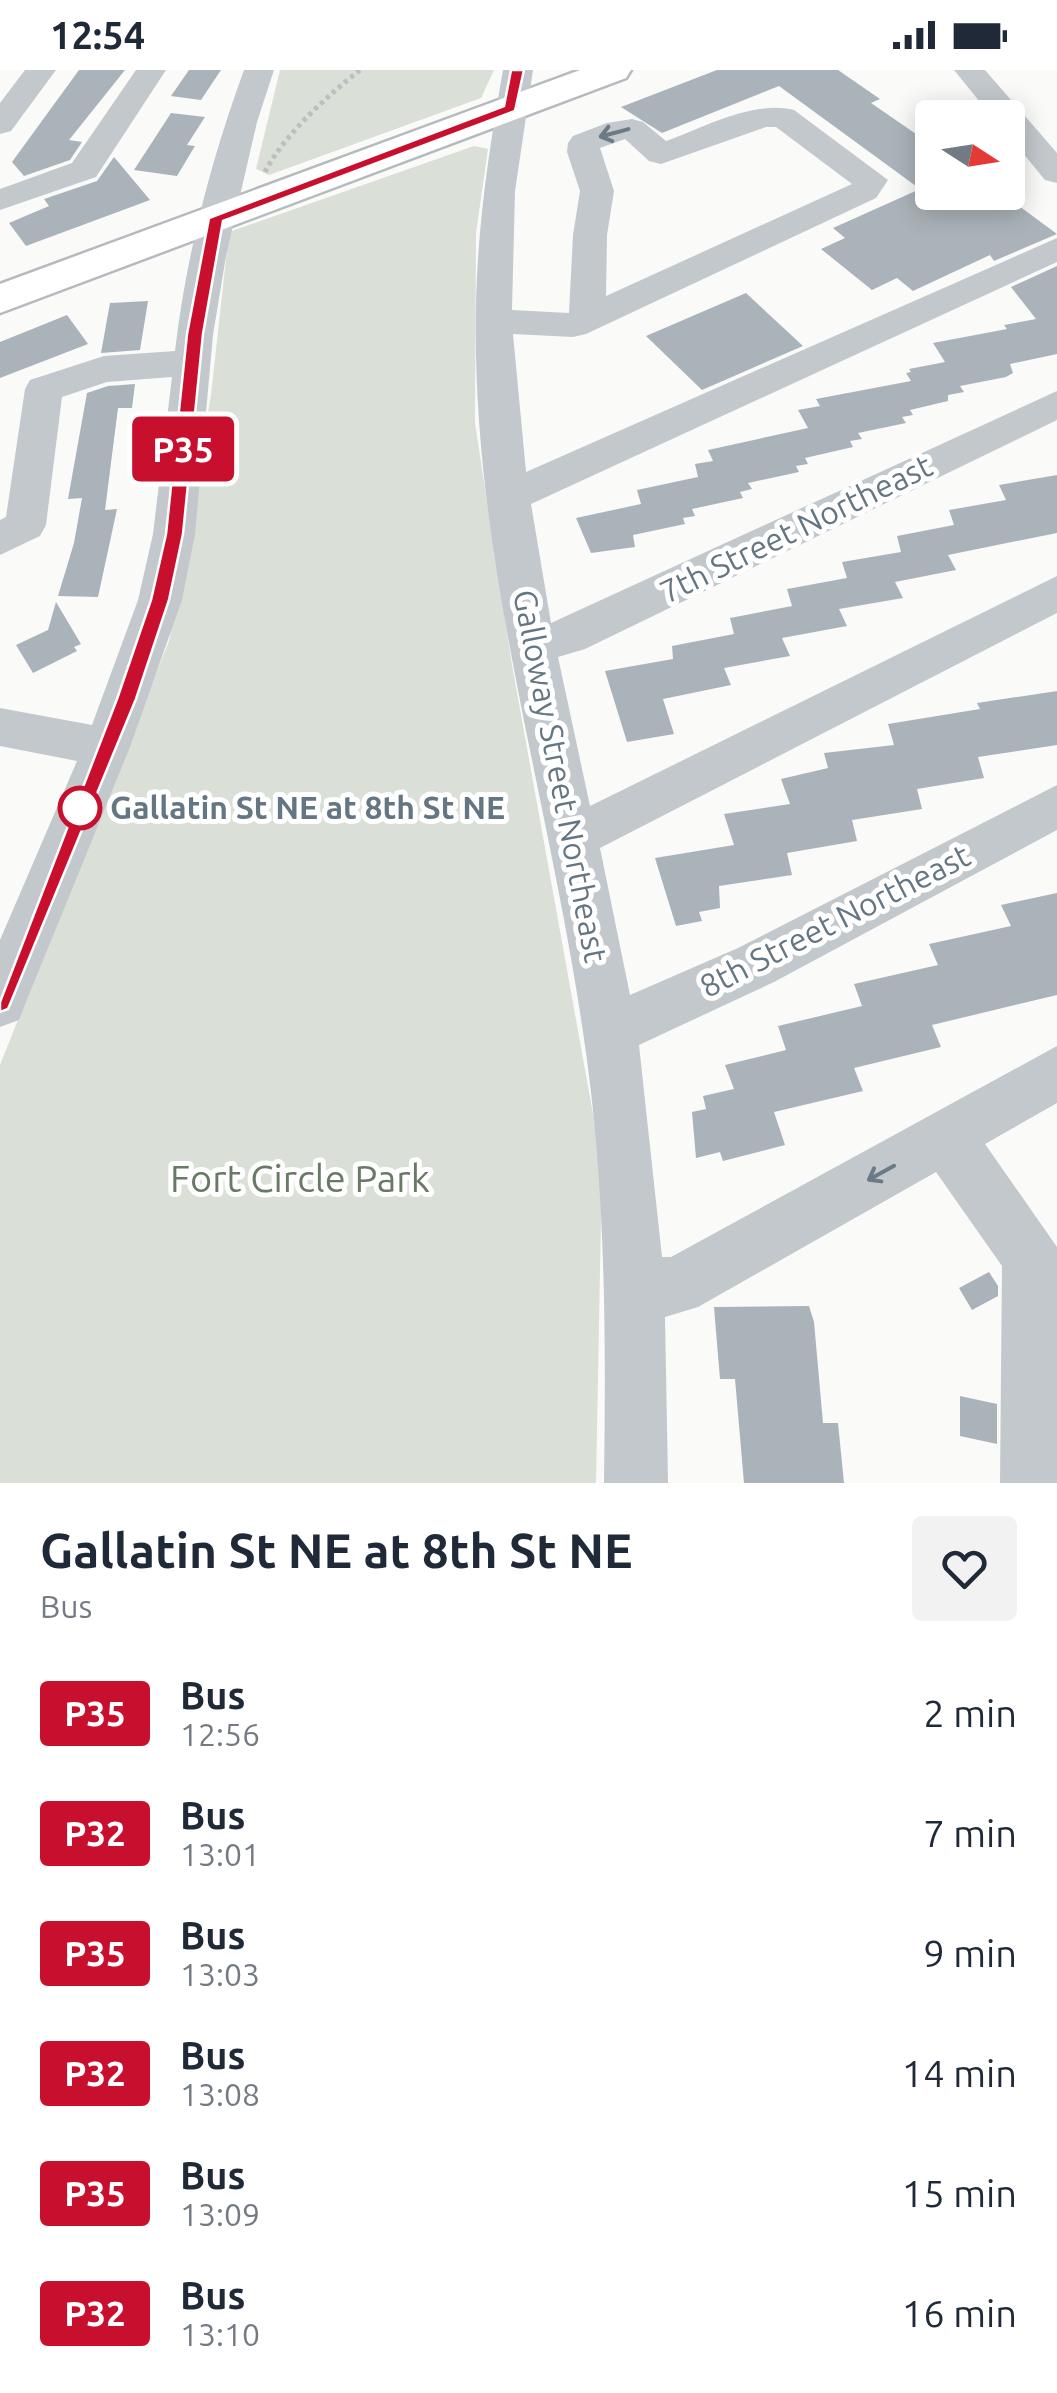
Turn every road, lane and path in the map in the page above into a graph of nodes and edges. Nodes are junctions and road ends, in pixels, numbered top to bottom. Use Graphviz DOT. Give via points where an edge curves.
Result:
graph roads {
  1 [pos="40,70"];
  2 [pos="151,70"];
  3 [pos="259,70"];
  4 [pos="360,70"];
  5 [pos="613,70"];
  6 [pos="969,70"];
  7 [pos="514,89"];
  8 [pos="0,124"];
  9 [pos="1057,173"];
  10 [pos="262,177"];
  11 [pos="0,200"];
  12 [pos="216,218"];
  13 [pos="1057,249"];
  14 [pos="3,293"];
  15 [pos="587,318"];
  16 [pos="495,321"];
  17 [pos="192,363"];
  18 [pos="1057,404"];
  19 [pos="509,497"];
  20 [pos="0,539"];
  21 [pos="1057,593"];
  22 [pos="533,646"];
  23 [pos="0,727"];
  24 [pos="107,747"];
  25 [pos="1057,806"];
  26 [pos="573,838"];
  27 [pos="5,979"];
  28 [pos="610,1031"];
  29 [pos="1057,1072"];
  30 [pos="946,1137"];
  31 [pos="632,1289"];
  32 [pos="636,1483"];
  33 [pos="1032,1483"];
  1 -- 8 [label="street"];
  2 -- 11 [label="street" via="84,170"];
  3 -- 12 [label="street"];
  4 -- 10 [label="path" via="314,106"];
  5 -- 7 [label="main road"];
  6 -- 9 [label="street"];
  7 -- 12 [label="main road"];
  7 -- 16 [label="street, Galloway Street Northeast" via="498,189"];
  12 -- 14 [label="main road"];
  12 -- 17 [label="street"];
  13 -- 19 [label="street"];
  15 -- 15 [label="street, one-way" via="864,191 870,180 782,117 762,117 662,154 632,129 584,143 597,191"];
  15 -- 16 [label="street" via="550,326"];
  16 -- 19 [label="street, Galloway Street Northeast"];
  17 -- 20 [label="street" via="104,369 44,389 25,525"];
  17 -- 24 [label="street" via="170,560"];
  18 -- 22 [label="street, 7th Street Northeast" via="569,636"];
  19 -- 22 [label="street, Galloway Street Northeast"];
  21 -- 26 [label="street"];
  22 -- 26 [label="street, Galloway Street Northeast"];
  23 -- 24 [label="street"];
  24 -- 27 [label="street"];
  25 -- 28 [label="street, 8th Street Northeast" via="756,965"];
  26 -- 28 [label="street, Galloway Street Northeast"];
  28 -- 31 [label="street, Galloway Street Northeast"];
  29 -- 30 [label="street"];
  30 -- 31 [label="street, one-way" via="678,1286"];
  30 -- 33 [label="street" via="1032,1258"];
  31 -- 32 [label="street, Galloway Street Northeast"];
}
